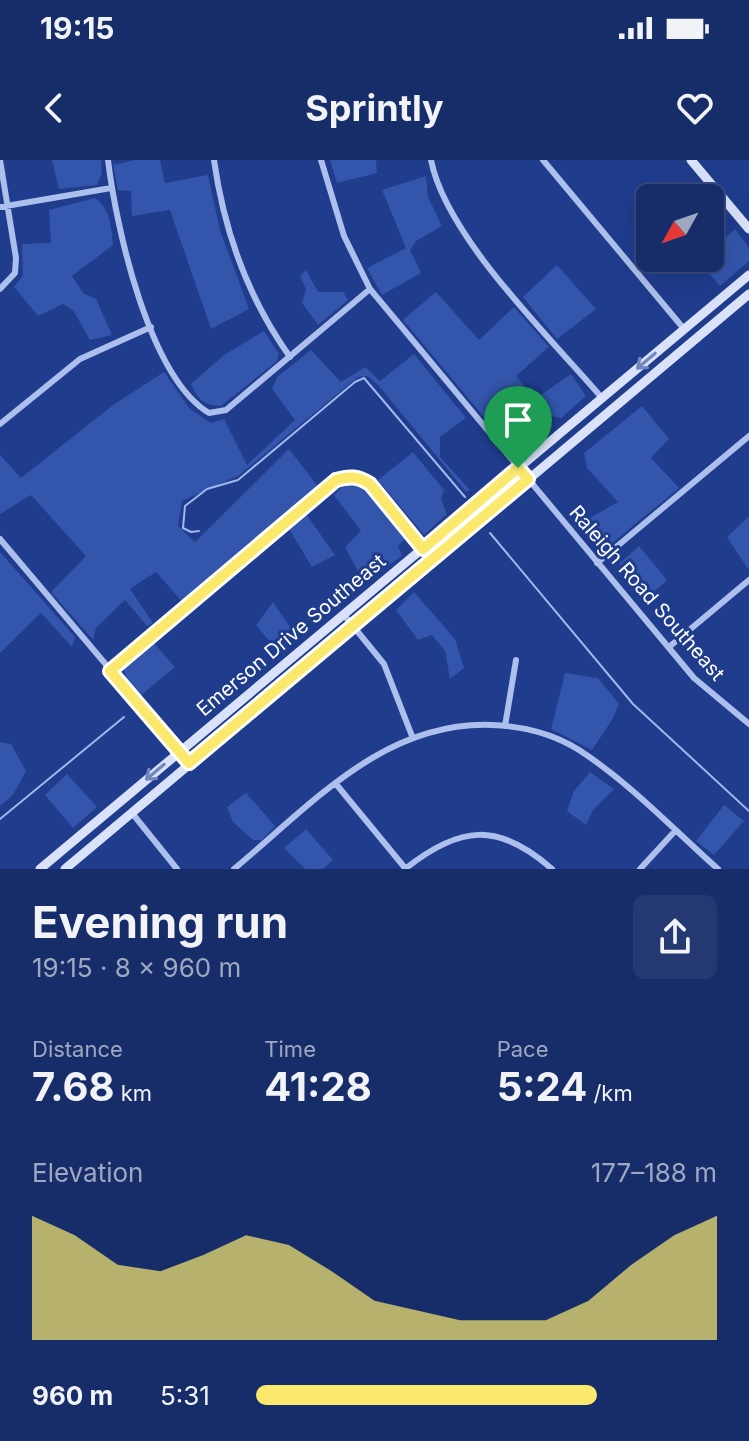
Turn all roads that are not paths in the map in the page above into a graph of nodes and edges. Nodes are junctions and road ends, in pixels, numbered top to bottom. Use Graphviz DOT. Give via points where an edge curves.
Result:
graph roads {
  1 [pos="0,160"];
  2 [pos="108,160"];
  3 [pos="214,160"];
  4 [pos="321,160"];
  5 [pos="431,160"];
  6 [pos="543,160"];
  7 [pos="691,160"];
  8 [pos="111,188"];
  9 [pos="4,206"];
  10 [pos="749,229"];
  11 [pos="749,275"];
  12 [pos="0,289"];
  13 [pos="370,289"];
  14 [pos="749,294"];
  15 [pos="151,327"];
  16 [pos="684,329"];
  17 [pos="290,357"];
  18 [pos="602,398"];
  19 [pos="0,424"];
  20 [pos="749,436"];
  21 [pos="518,468"];
  22 [pos="528,479"];
  23 [pos="0,539"];
  24 [pos="423,549"];
  25 [pos="597,563"];
  26 [pos="749,580"];
  27 [pos="344,615"];
  28 [pos="355,628"];
  29 [pos="669,647"];
  30 [pos="516,660"];
  31 [pos="110,671"];
  32 [pos="749,724"];
  33 [pos="505,726"];
  34 [pos="412,736"];
  35 [pos="179,752"];
  36 [pos="189,763"];
  37 [pos="336,784"];
  38 [pos="132,813"];
  39 [pos="675,831"];
  40 [pos="40,869"];
  41 [pos="65,869"];
  42 [pos="177,869"];
  43 [pos="234,869"];
  44 [pos="405,869"];
  45 [pos="552,869"];
  46 [pos="640,869"];
  47 [pos="718,869"];
  1 -- 9 [label="street"];
  2 -- 8 [label="street"];
  3 -- 17 [label="street" via="245,278"];
  4 -- 13 [label="street, Raleigh Road Southeast" via="344,236"];
  5 -- 18 [label="street" via="470,244"];
  6 -- 16 [label="street"];
  7 -- 10 [label="street"];
  8 -- 9 [label="street"];
  8 -- 15 [label="street" via="124,253"];
  9 -- 12 [label="street" via="16,258 15,273"];
  11 -- 16 [label="street, Emerson Drive Southeast"];
  13 -- 17 [label="street"];
  13 -- 21 [label="street, Raleigh Road Southeast"];
  14 -- 22 [label="street, Emerson Drive Southeast"];
  15 -- 17 [label="street" via="179,384 209,413 226,410"];
  15 -- 19 [label="street" via="80,359"];
  16 -- 18 [label="street, Emerson Drive Southeast, one-way"];
  18 -- 21 [label="street, Emerson Drive Southeast"];
  20 -- 25 [label="street"];
  21 -- 22 [label="street, Raleigh Road Southeast"];
  21 -- 24 [label="street, Emerson Drive Southeast"];
  22 -- 25 [label="street, Raleigh Road Southeast"];
  22 -- 28 [label="street, Emerson Drive Southeast"];
  23 -- 31 [label="street"];
  24 -- 27 [label="street, Emerson Drive Southeast"];
  24 -- 31 [label="street" via="370,484 348,476 336,480"];
  25 -- 29 [label="street, Raleigh Road Southeast"];
  26 -- 29 [label="street"];
  27 -- 28 [label="street"];
  27 -- 35 [label="street, Emerson Drive Southeast"];
  28 -- 34 [label="street" via="384,664"];
  28 -- 36 [label="street, Emerson Drive Southeast"];
  29 -- 32 [label="street, Raleigh Road Southeast" via="694,678"];
  30 -- 33 [label="street"];
  31 -- 35 [label="street"];
  33 -- 34 [label="street" via="462,725"];
  33 -- 39 [label="street" via="576,748"];
  34 -- 37 [label="street" via="384,748"];
  35 -- 36 [label="street"];
  35 -- 40 [label="street, Emerson Drive Southeast, one-way"];
  36 -- 38 [label="street, Emerson Drive Southeast"];
  37 -- 43 [label="street"];
  37 -- 44 [label="street"];
  38 -- 41 [label="street, Emerson Drive Southeast"];
  38 -- 42 [label="street"];
  39 -- 46 [label="street"];
  39 -- 47 [label="street"];
  44 -- 45 [label="street" via="452,838 474,835 513,841"];
}
